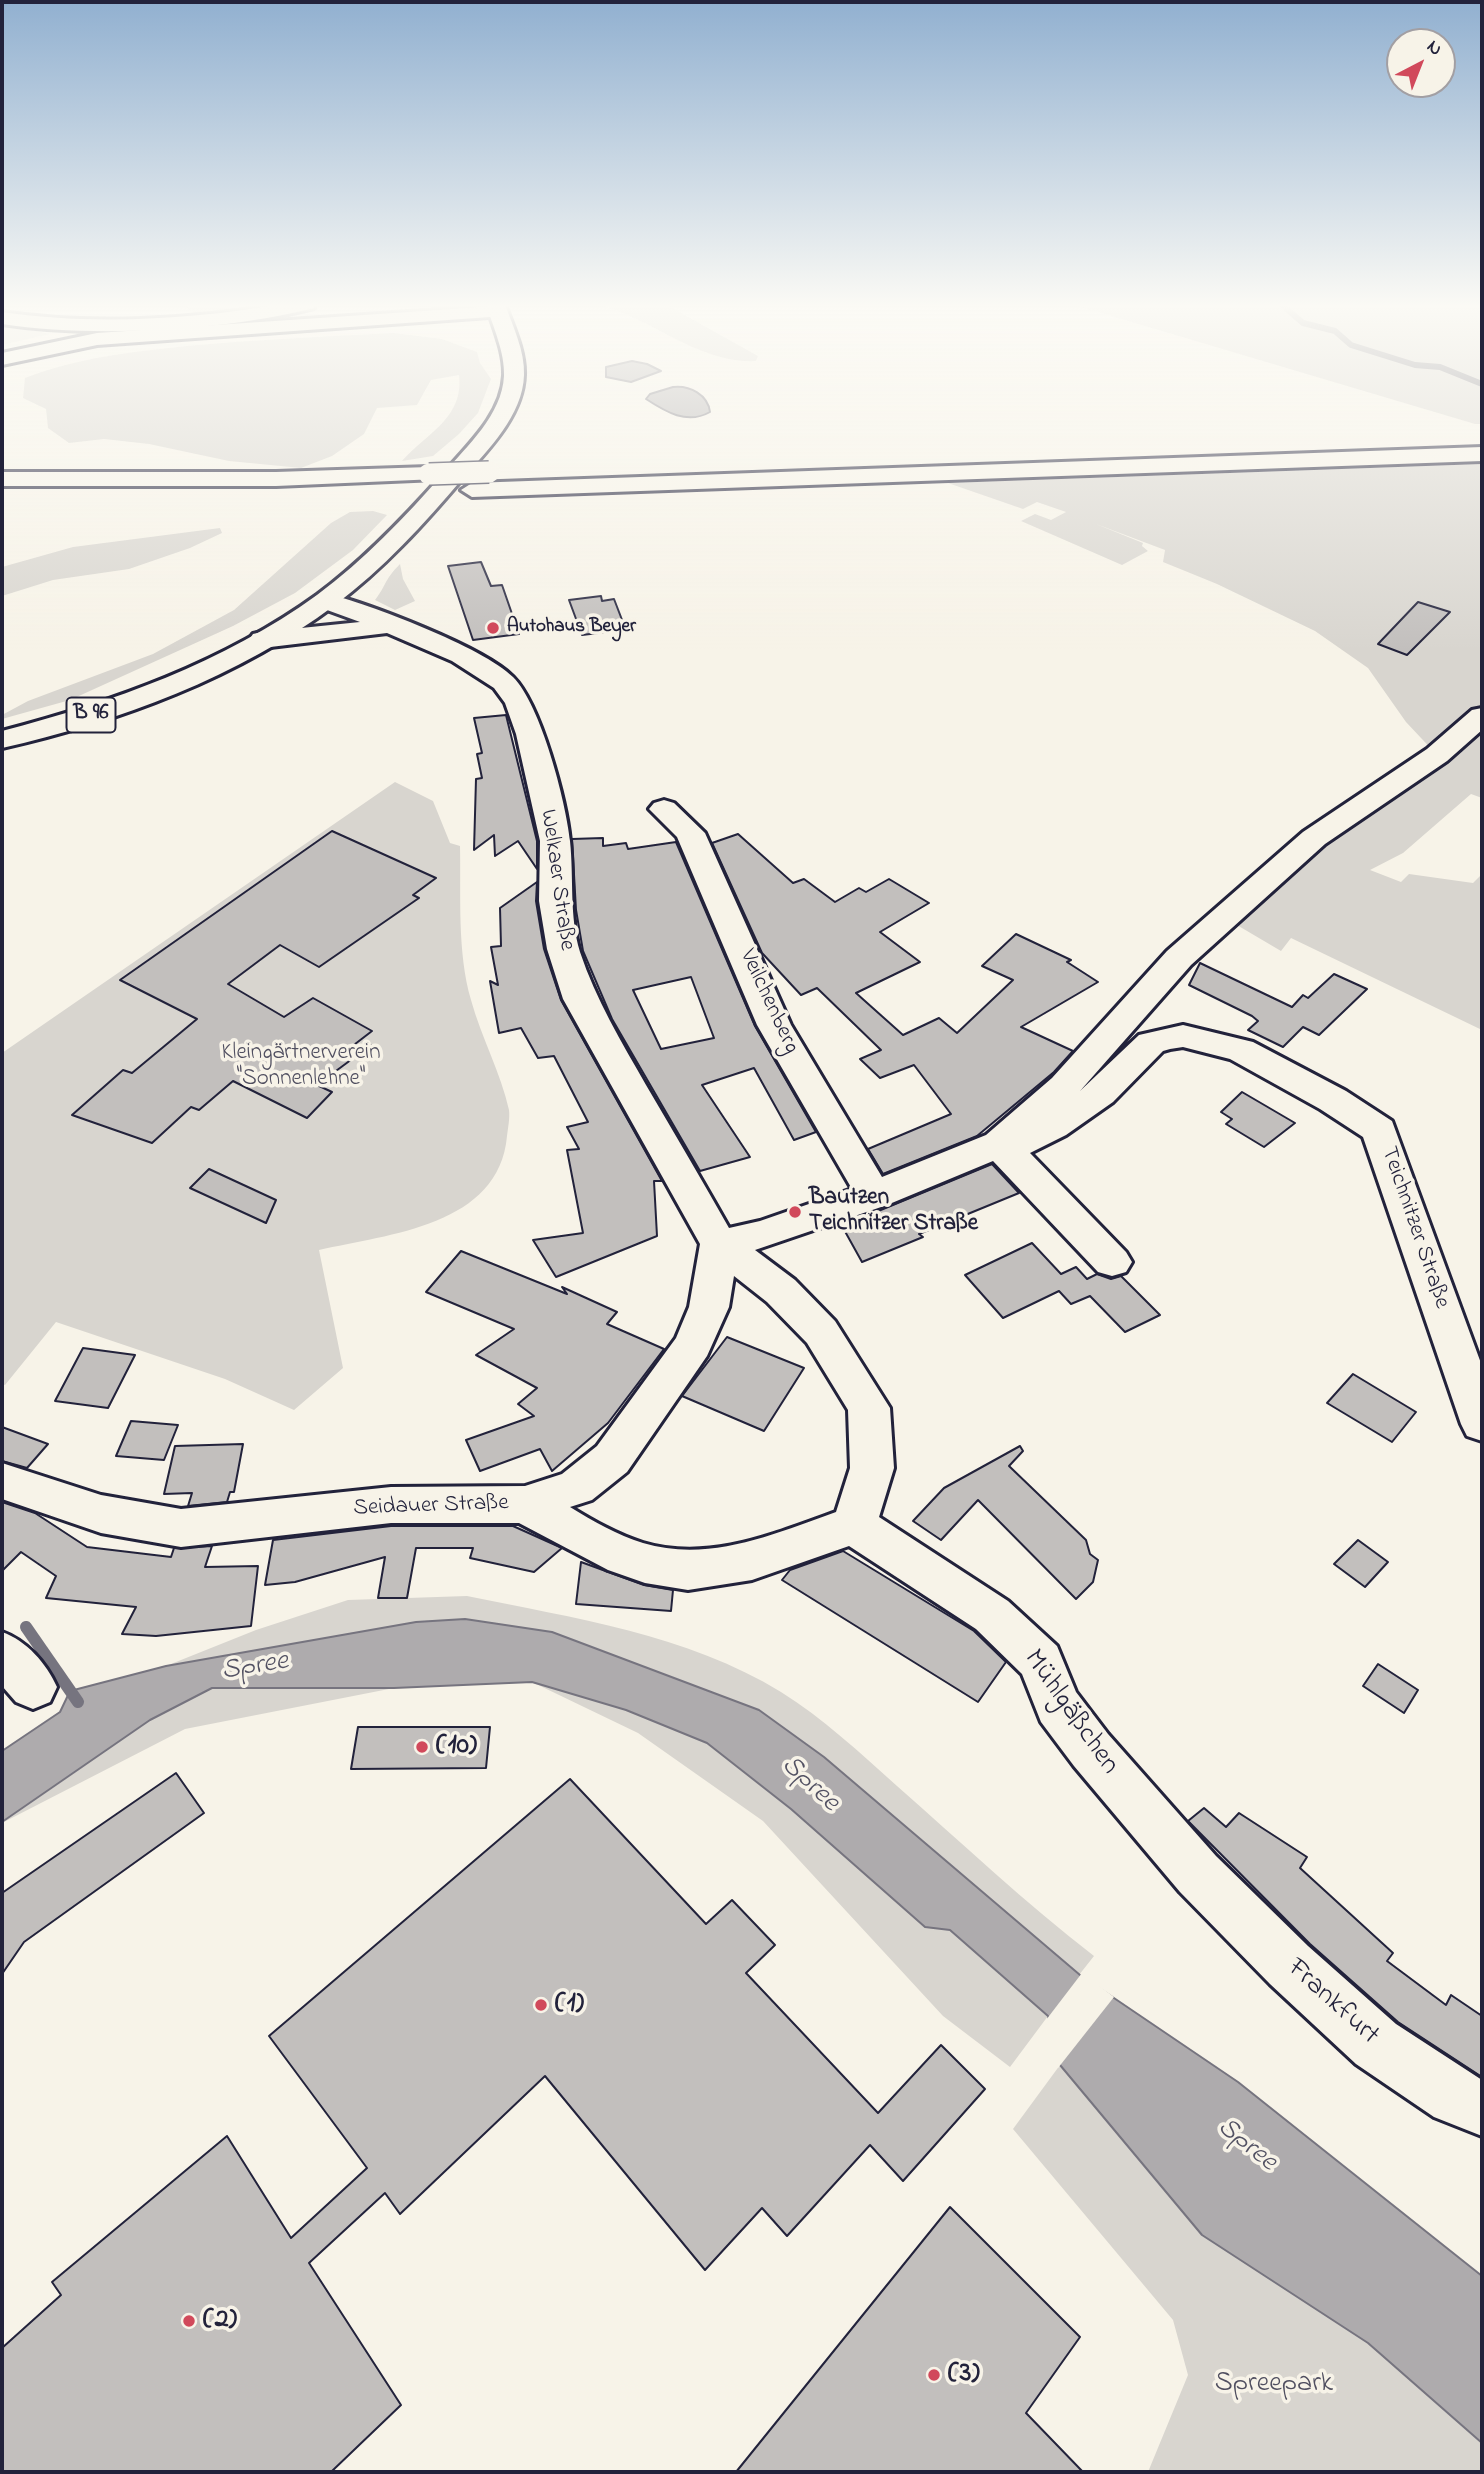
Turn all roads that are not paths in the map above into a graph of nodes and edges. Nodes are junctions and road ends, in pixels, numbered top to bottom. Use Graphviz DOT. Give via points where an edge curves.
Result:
graph roads {
  1 [pos="497,419"];
  2 [pos="1482,438"];
  3 [pos="1482,454"];
  4 [pos="2,464"];
  5 [pos="2,479"];
  6 [pos="138,480"];
  7 [pos="2,496"];
  8 [pos="325,601"];
  9 [pos="394,626"];
  10 [pos="262,640"];
  11 [pos="1482,716"];
  12 [pos="2,740"];
  13 [pos="664,809"];
  14 [pos="999,1144"];
  15 [pos="874,1195"];
  16 [pos="719,1244"];
  17 [pos="1112,1262"];
  18 [pos="1482,1424"];
  19 [pos="2,1481"];
  20 [pos="525,1504"];
  21 [pos="854,1525"];
  22 [pos="2,1653"];
  23 [pos="33,1686"];
  24 [pos="1198,1874"];
  25 [pos="1482,2108"];
  1 -- 8 [label="main road, B 96" via="445,485 387,547"];
  2 -- 6 [label="main road, bridge"];
  3 -- 7 [label="main road" via="412,492"];
  4 -- 6 [label="main road"];
  5 -- 6 [label="main road"];
  8 -- 9 [label="main road, Welkaer Straße"];
  8 -- 10 [label="main road, B 96"];
  9 -- 10 [label="main road"];
  9 -- 16 [label="main road, Welkaer Straße" via="461,654 503,682 517,702 530,734 555,841 555,901 563,949 580,999"];
  10 -- 12 [label="main road, B 96" via="178,683"];
  11 -- 14 [label="main road, Teichnitzer Straße" via="1437,755 1314,838 1179,958 1064,1086"];
  13 -- 15 [label="main road, Veilchenberg" via="690,833 774,1025"];
  14 -- 15 [label="main road, Teichnitzer Straße"];
  14 -- 17 [label="main road"];
  14 -- 18 [label="main road, Teichnitzer Straße" via="1021,1143 1053,1126 1100,1094 1151,1043 1166,1038 1214,1041 1241,1051 1333,1100 1379,1130"];
  15 -- 16 [label="main road, Teichnitzer Straße" via="765,1234"];
  16 -- 20 [label="main road, Seidauer Straße" via="709,1307 693,1345 645,1415 612,1458 577,1487"];
  16 -- 21 [label="main road" via="781,1291 821,1332 869,1408 872,1468"];
  19 -- 20 [label="main road, Seidauer Straße" via="101,1514 181,1528 391,1505"];
  20 -- 21 [label="main road" via="632,1559 687,1570 738,1565"];
  21 -- 24 [label="main road, Mühlgäßchen" via="992,1615 1040,1661 1058,1706"];
  22 -- 23 [label="main road"];
  24 -- 25 [label="main road, Frankfurt" via="1376,2044 1454,2097"];
}
